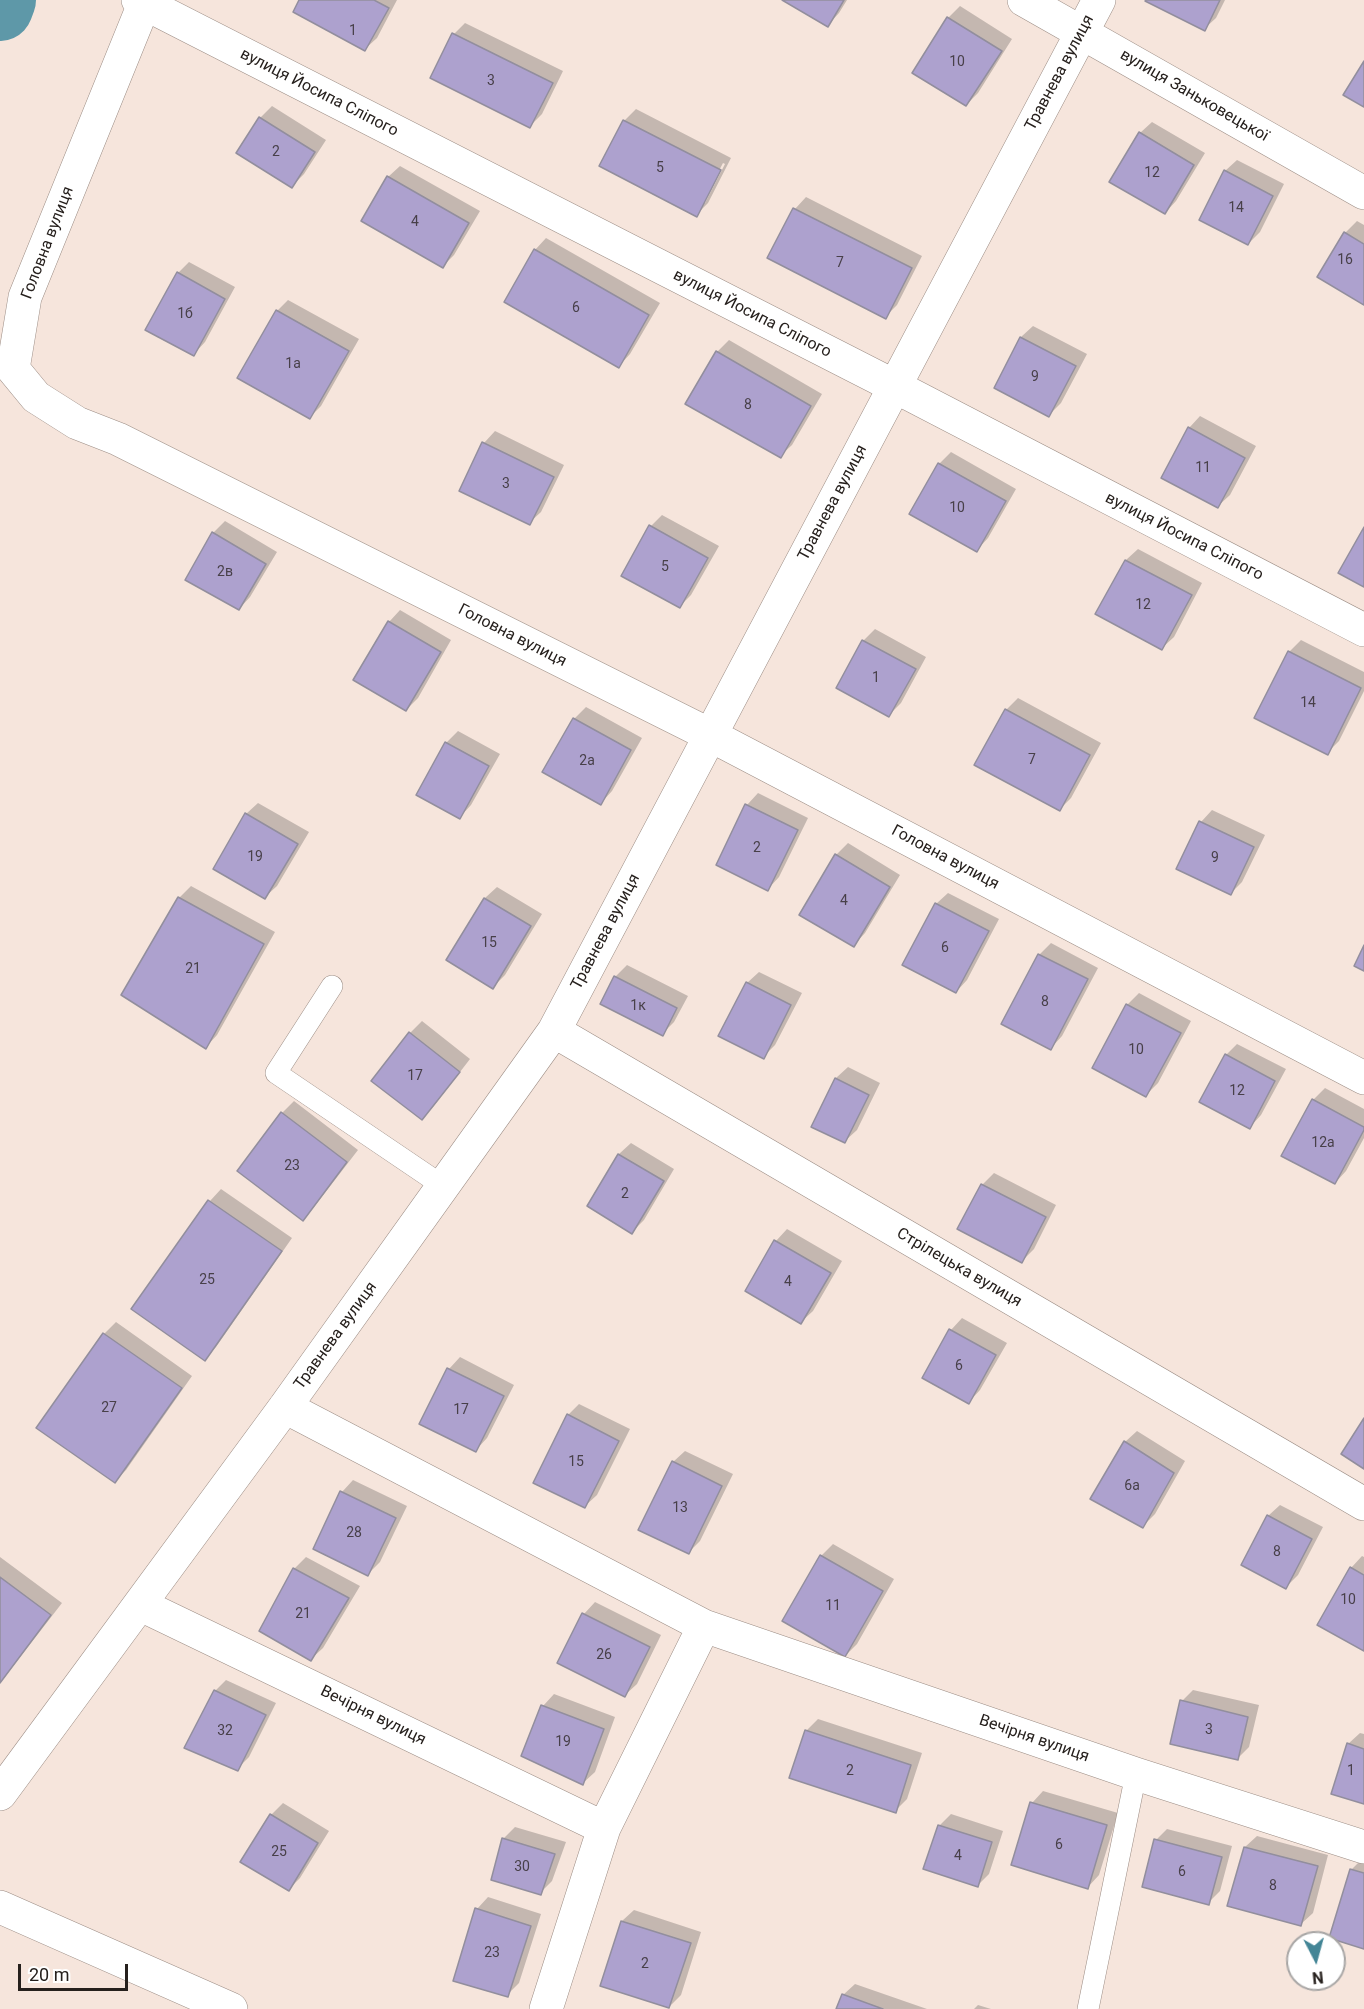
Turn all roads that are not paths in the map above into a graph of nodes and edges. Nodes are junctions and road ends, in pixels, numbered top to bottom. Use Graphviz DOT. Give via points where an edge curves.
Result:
graph roads {
  1 [pos="1024,0"];
  2 [pos="1099,0"];
  3 [pos="141,2"];
  4 [pos="1081,32"];
  5 [pos="1364,193"];
  6 [pos="896,387"];
  7 [pos="1364,630"];
  8 [pos="710,735"];
  9 [pos="332,986"];
  10 [pos="554,1031"];
  11 [pos="1364,1078"];
  12 [pos="443,1186"];
  13 [pos="285,1407"];
  14 [pos="1364,1504"];
  15 [pos="141,1605"];
  16 [pos="705,1626"];
  17 [pos="1136,1774"];
  18 [pos="0,1794"];
  19 [pos="604,1828"];
  20 [pos="1364,1847"];
  21 [pos="0,1907"];
  22 [pos="552,2008"];
  23 [pos="231,2009"];
  24 [pos="1088,2009"];
  1 -- 4 [label="street, вулиця Заньковецької"];
  2 -- 4 [label="street, Травнева вулиця"];
  3 -- 6 [label="street, вулиця Йосипа Сліпого"];
  3 -- 8 [label="street, Головна вулиця" via="25,297 13,369 36,397 77,423 118,439"];
  4 -- 5 [label="street, вулиця Заньковецької"];
  4 -- 6 [label="street, Травнева вулиця"];
  6 -- 7 [label="street, вулиця Йосипа Сліпого"];
  6 -- 8 [label="street, Травнева вулиця"];
  8 -- 10 [label="street, Травнева вулиця"];
  8 -- 11 [label="street, Головна вулиця"];
  9 -- 12 [label="lane" via="276,1073"];
  10 -- 12 [label="street, Травнева вулиця"];
  10 -- 14 [label="street, Стрілецька вулиця"];
  12 -- 13 [label="street, Травнева вулиця"];
  13 -- 15 [label="street, Травнева вулиця"];
  13 -- 16 [label="street, Вечірня вулиця"];
  15 -- 18 [label="street, Травнева вулиця"];
  15 -- 19 [label="street, Вечірня вулиця"];
  16 -- 17 [label="street, Вечірня вулиця"];
  16 -- 19 [label="street"];
  17 -- 20 [label="street, Вечірня вулиця"];
  17 -- 24 [label="lane"];
  19 -- 22 [label="street"];
  21 -- 23 [label="street"];
}
